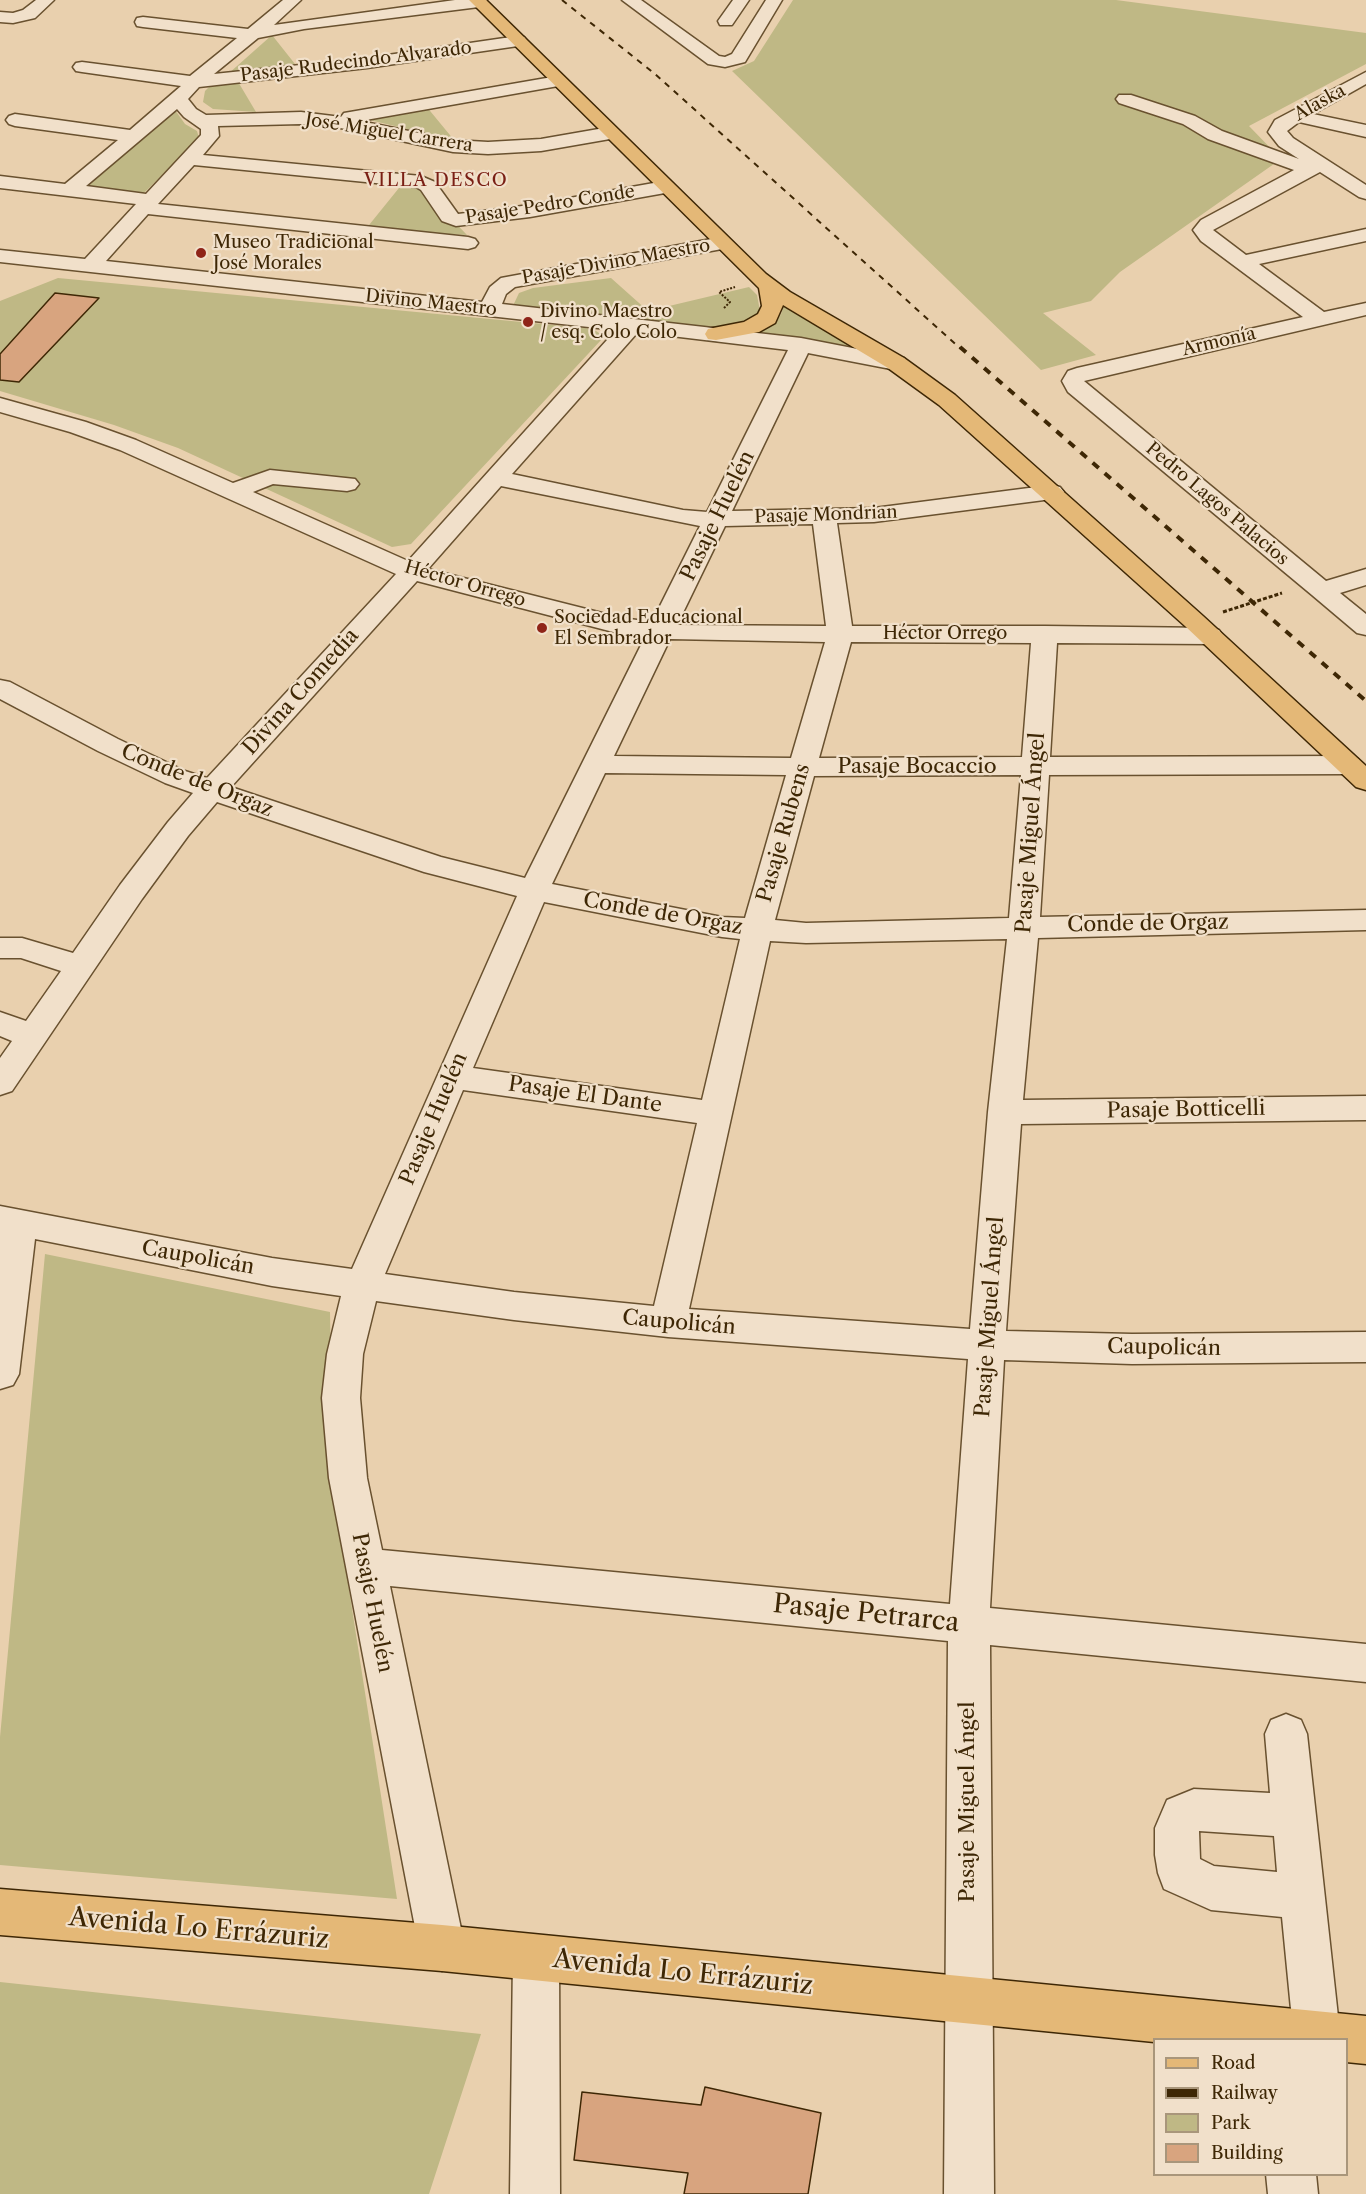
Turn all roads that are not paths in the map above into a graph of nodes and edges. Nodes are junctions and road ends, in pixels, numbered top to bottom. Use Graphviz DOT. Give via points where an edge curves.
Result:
graph roads {
  1 [pos="46,0"];
  2 [pos="293,0"];
  3 [pos="630,0"];
  4 [pos="741,0"];
  5 [pos="774,0"];
  6 [pos="478,1"];
  7 [pos="2,19"];
  8 [pos="726,21"];
  9 [pos="143,22"];
  10 [pos="251,34"];
  11 [pos="518,41"];
  12 [pos="82,67"];
  13 [pos="1366,77"];
  14 [pos="558,81"];
  15 [pos="186,90"];
  16 [pos="1125,99"];
  17 [pos="1296,116"];
  18 [pos="15,120"];
  19 [pos="331,120"];
  20 [pos="202,121"];
  21 [pos="1366,130"];
  22 [pos="610,133"];
  23 [pos="133,136"];
  24 [pos="189,159"];
  25 [pos="1316,166"];
  26 [pos="0,182"];
  27 [pos="665,187"];
  28 [pos="70,190"];
  29 [pos="1366,193"];
  30 [pos="146,204"];
  31 [pos="1366,235"];
  32 [pos="468,243"];
  33 [pos="722,243"];
  34 [pos="2,259"];
  35 [pos="1242,262"];
  36 [pos="90,266"];
  37 [pos="764,283"];
  38 [pos="490,309"];
  39 [pos="1366,309"];
  40 [pos="1320,319"];
  41 [pos="632,325"];
  42 [pos="716,334"];
  43 [pos="801,345"];
  44 [pos="896,363"];
  45 [pos="1074,378"];
  46 [pos="0,405"];
  47 [pos="495,478"];
  48 [pos="347,484"];
  49 [pos="232,492"];
  50 [pos="1052,492"];
  51 [pos="824,518"];
  52 [pos="717,519"];
  53 [pos="412,572"];
  54 [pos="1366,577"];
  55 [pos="1321,590"];
  56 [pos="1366,627"];
  57 [pos="1202,629"];
  58 [pos="661,632"];
  59 [pos="840,633"];
  60 [pos="1046,634"];
  61 [pos="0,688"];
  62 [pos="595,764"];
  63 [pos="1036,766"];
  64 [pos="803,767"];
  65 [pos="1357,773"];
  66 [pos="211,791"];
  67 [pos="534,890"];
  68 [pos="1366,920"];
  69 [pos="1024,927"];
  70 [pos="757,931"];
  71 [pos="0,948"];
  72 [pos="80,966"];
  73 [pos="0,1023"];
  74 [pos="32,1037"];
  75 [pos="453,1077"];
  76 [pos="0,1083"];
  77 [pos="1366,1108"];
  78 [pos="1005,1112"];
  79 [pos="717,1114"];
  80 [pos="9,1221"];
  81 [pos="362,1286"];
  82 [pos="668,1322"];
  83 [pos="987,1344"];
  84 [pos="1366,1347"];
  85 [pos="0,1374"];
  86 [pos="365,1566"];
  87 [pos="969,1624"];
  88 [pos="1366,1663"];
  89 [pos="1286,1734"];
  90 [pos="1295,1816"];
  91 [pos="1303,1897"];
  92 [pos="0,1912"];
  93 [pos="442,1948"];
  94 [pos="536,1958"];
  95 [pos="967,2001"];
  96 [pos="1290,2036"];
  97 [pos="1328,2038"];
  98 [pos="1348,2039"];
  99 [pos="1366,2040"];
  100 [pos="1291,2176"];
  101 [pos="535,2194"];
  102 [pos="969,2194"];
  103 [pos="1293,2194"];
  1 -- 7 [label="street" via="29,14"];
  2 -- 10 [label="street"];
  3 -- 5 [label="street" via="714,60 725,62 739,58"];
  4 -- 8 [label="street"];
  6 -- 10 [label="street"];
  6 -- 11 [label="main road"];
  9 -- 10 [label="street"];
  10 -- 15 [label="street"];
  11 -- 14 [label="main road"];
  11 -- 15 [label="street, Pasaje Rudecindo Alvarado"];
  12 -- 15 [label="street, Pasaje Rudecindo Alvarado"];
  13 -- 17 [label="street, Alaska"];
  14 -- 19 [label="street"];
  14 -- 22 [label="main road"];
  15 -- 20 [label="street" via="190,113"];
  15 -- 23 [label="street"];
  16 -- 25 [label="street" via="1189,120 1215,135"];
  17 -- 21 [label="street"];
  17 -- 25 [label="street, Alaska" via="1277,132"];
  18 -- 23 [label="street"];
  19 -- 20 [label="street, José Miguel Carrera"];
  19 -- 22 [label="street, José Miguel Carrera" via="453,146 488,148 541,145"];
  20 -- 24 [label="street" via="211,129 210,136"];
  22 -- 27 [label="main road"];
  23 -- 28 [label="street"];
  24 -- 27 [label="street, Pasaje Pedro Conde" via="417,181 428,186 449,217 456,220"];
  24 -- 30 [label="street"];
  25 -- 29 [label="street"];
  25 -- 35 [label="street" via="1203,230"];
  26 -- 28 [label="street"];
  27 -- 33 [label="main road"];
  28 -- 30 [label="street"];
  30 -- 32 [label="street"];
  30 -- 36 [label="street"];
  31 -- 35 [label="street"];
  33 -- 37 [label="main road"];
  33 -- 38 [label="street, Pasaje Divino Maestro" via="508,282 497,291"];
  34 -- 36 [label="street, Divino Maestro"];
  35 -- 40 [label="street"];
  36 -- 38 [label="street, Divino Maestro"];
  37 -- 42 [label="main road" via="774,306 767,318 751,327"];
  37 -- 44 [label="main road"];
  38 -- 41 [label="street, Divino Maestro"];
  39 -- 40 [label="street, Armonía"];
  40 -- 45 [label="street, Armonía"];
  41 -- 42 [label="street, Divino Maestro"];
  41 -- 47 [label="street, Divina Comedia"];
  42 -- 43 [label="street, Divino Maestro"];
  43 -- 44 [label="street, Divino Maestro"];
  43 -- 52 [label="street, Pasaje Huelén"];
  44 -- 50 [label="main road" via="947,400"];
  45 -- 55 [label="street, Pedro Lagos Palacios" via="1076,387"];
  46 -- 49 [label="street, Héctor Orrego" via="99,434"];
  47 -- 52 [label="street, Pasaje Mondrian" via="683,517"];
  47 -- 53 [label="street, Divina Comedia"];
  48 -- 49 [label="street" via="270,477"];
  49 -- 53 [label="street, Héctor Orrego"];
  50 -- 51 [label="street, Pasaje Mondrian" via="900,513"];
  50 -- 57 [label="main road"];
  51 -- 52 [label="street, Pasaje Mondrian"];
  51 -- 59 [label="street, Pasaje Rubens"];
  52 -- 58 [label="street, Pasaje Huelén"];
  53 -- 58 [label="street, Héctor Orrego" via="602,622"];
  53 -- 66 [label="street, Divina Comedia"];
  54 -- 55 [label="street"];
  55 -- 56 [label="street, Pedro Lagos Palacios"];
  57 -- 60 [label="street, Héctor Orrego"];
  57 -- 65 [label="main road"];
  58 -- 59 [label="street, Héctor Orrego"];
  58 -- 62 [label="street, Pasaje Huelén"];
  59 -- 60 [label="street, Héctor Orrego"];
  59 -- 64 [label="street, Pasaje Rubens"];
  60 -- 63 [label="street, Pasaje Miguel Ángel"];
  61 -- 66 [label="street, Conde de Orgaz" via="117,750"];
  62 -- 64 [label="street, Pasaje Bocaccio"];
  62 -- 67 [label="street, Pasaje Huelén"];
  63 -- 64 [label="street, Pasaje Bocaccio"];
  63 -- 65 [label="street, Pasaje Bocaccio"];
  63 -- 69 [label="street, Pasaje Miguel Ángel"];
  64 -- 70 [label="street, Pasaje Rubens"];
  66 -- 67 [label="street, Conde de Orgaz" via="434,865"];
  66 -- 72 [label="street, Divina Comedia" via="154,860"];
  67 -- 70 [label="street, Conde de Orgaz"];
  67 -- 75 [label="street, Pasaje Huelén"];
  68 -- 69 [label="street, Conde de Orgaz"];
  69 -- 70 [label="street, Conde de Orgaz"];
  69 -- 78 [label="street, Pasaje Miguel Ángel"];
  70 -- 79 [label="street, Pasaje Rubens"];
  71 -- 72 [label="street" via="22,948"];
  72 -- 74 [label="street, Divina Comedia"];
  73 -- 74 [label="street"];
  74 -- 76 [label="street, Divina Comedia"];
  75 -- 79 [label="street, Pasaje El Dante"];
  75 -- 81 [label="street, Pasaje Huelén"];
  77 -- 78 [label="street, Pasaje Botticelli"];
  78 -- 83 [label="street, Pasaje Miguel Ángel"];
  79 -- 82 [label="street, Pasaje Rubens"];
  80 -- 81 [label="street, Caupolicán"];
  80 -- 85 [label="street"];
  81 -- 82 [label="street, Caupolicán"];
  81 -- 86 [label="street, Pasaje Huelén" via="349,1334 341,1398 348,1478"];
  82 -- 83 [label="street, Caupolicán"];
  83 -- 84 [label="street, Caupolicán" via="1132,1349"];
  83 -- 87 [label="street, Pasaje Miguel Ángel"];
  86 -- 87 [label="street, Pasaje Petrarca"];
  86 -- 93 [label="street, Pasaje Huelén"];
  87 -- 88 [label="street, Pasaje Petrarca"];
  87 -- 95 [label="street, Pasaje Miguel Ángel"];
  89 -- 90 [label="street"];
  90 -- 91 [label="street"];
  90 -- 91 [label="street" via="1194,1810 1182,1815 1177,1828 1177,1855 1180,1873 1211,1888"];
  91 -- 96 [label="street"];
  92 -- 93 [label="main road, Avenida Lo Errázuriz"];
  93 -- 94 [label="main road, Avenida Lo Errázuriz"];
  94 -- 95 [label="main road, Avenida Lo Errázuriz"];
  94 -- 101 [label="street"];
  95 -- 96 [label="main road, Avenida Lo Errázuriz"];
  95 -- 102 [label="street, Pasaje Miguel Ángel"];
  96 -- 97 [label="main road, Avenida Lo Errázuriz"];
  98 -- 99 [label="main road, Avenida Lo Errázuriz"];
  100 -- 103 [label="street"];
}
